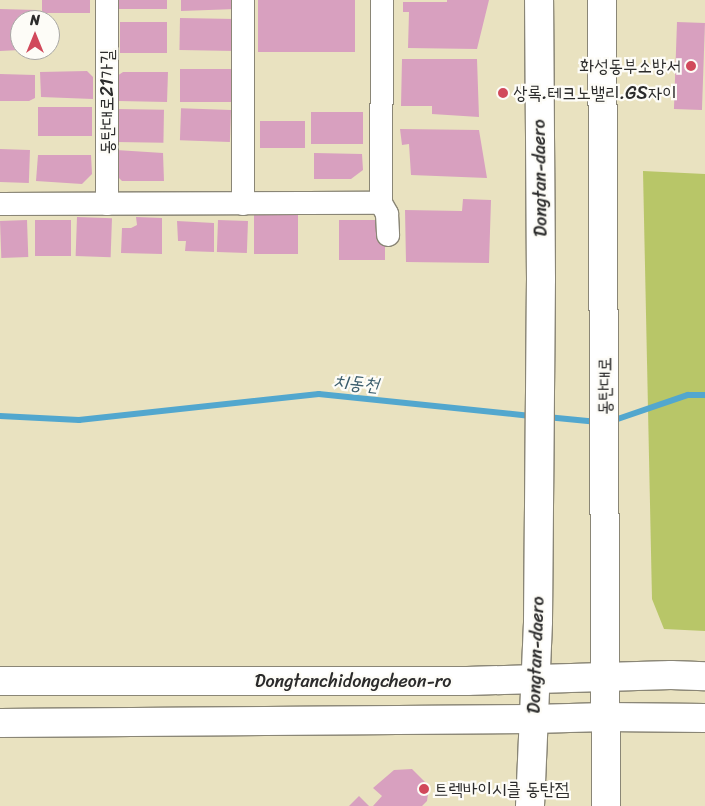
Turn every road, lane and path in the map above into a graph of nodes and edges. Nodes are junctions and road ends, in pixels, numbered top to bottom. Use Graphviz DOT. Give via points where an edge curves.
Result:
graph roads {
  1 [pos="107,0"];
  2 [pos="243,0"];
  3 [pos="382,0"];
  4 [pos="539,0"];
  5 [pos="602,0"];
  6 [pos="381,203"];
  7 [pos="0,204"];
  8 [pos="107,204"];
  9 [pos="243,204"];
  10 [pos="388,235"];
  11 [pos="705,676"];
  12 [pos="606,677"];
  13 [pos="535,679"];
  14 [pos="0,681"];
  15 [pos="606,717"];
  16 [pos="705,718"];
  17 [pos="533,719"];
  18 [pos="0,723"];
  19 [pos="530,806"];
  20 [pos="606,806"];
  1 -- 8 [label="street, 동탄대로21가길"];
  2 -- 9 [label="street"];
  3 -- 6 [label="street"];
  4 -- 13 [label="main road, Dongtan-daero" via="541,266"];
  5 -- 12 [label="main road, 동탄대로"];
  6 -- 9 [label="street"];
  6 -- 10 [label="street" via="387,214"];
  7 -- 8 [label="street"];
  8 -- 9 [label="street"];
  11 -- 12 [label="main road, Dongtanchidongcheon-ro"];
  12 -- 13 [label="main road, Dongtanchidongcheon-ro"];
  12 -- 15 [label="main road"];
  13 -- 14 [label="main road, Dongtanchidongcheon-ro"];
  13 -- 17 [label="main road, Dongtan-daero"];
  15 -- 16 [label="main road"];
  15 -- 17 [label="main road"];
  15 -- 20 [label="main road"];
  17 -- 18 [label="main road"];
  17 -- 19 [label="main road, Dongtan-daero"];
}
